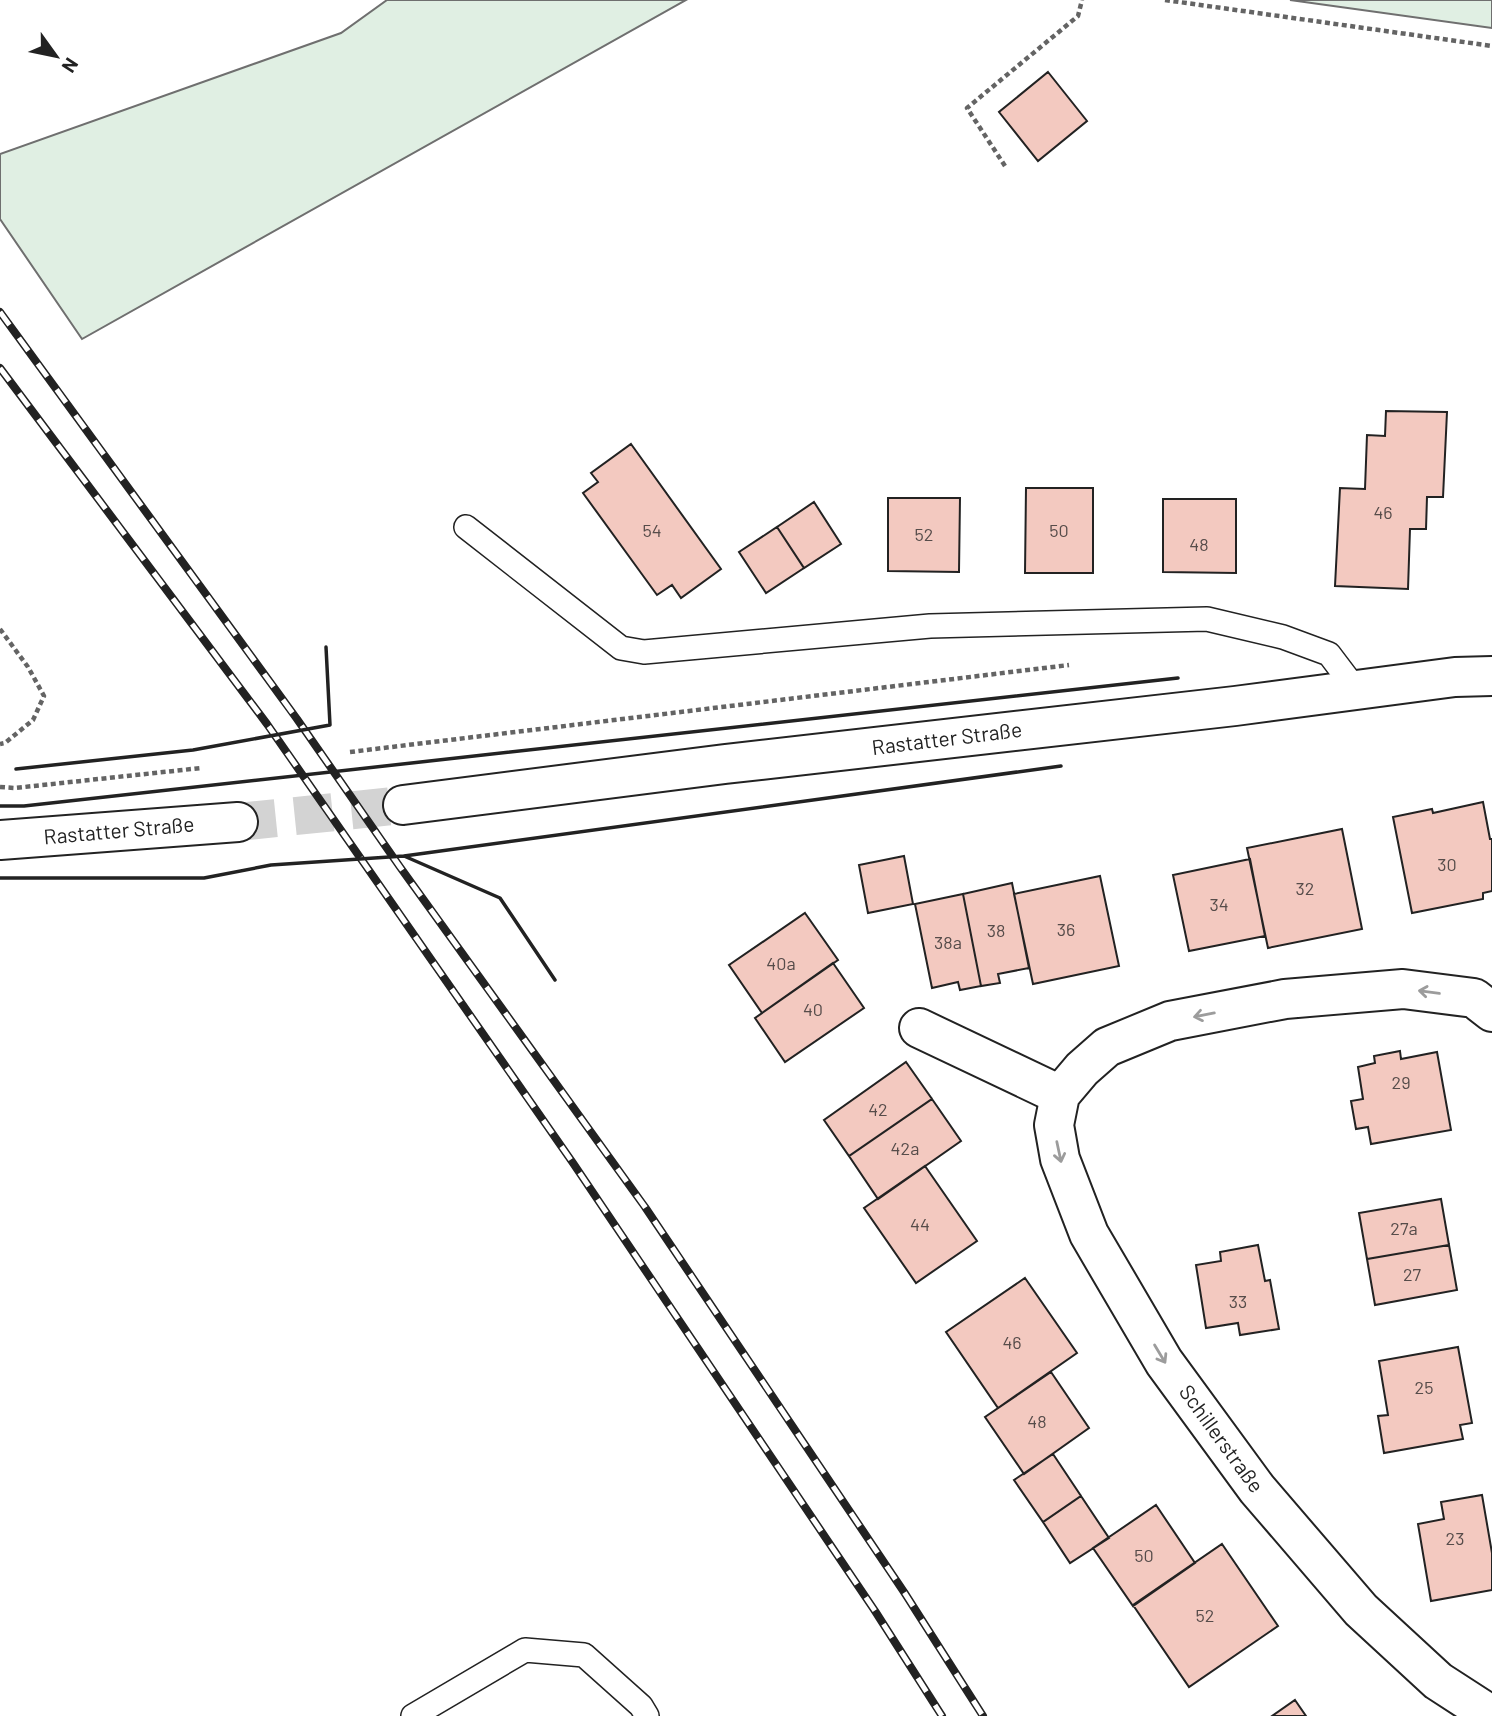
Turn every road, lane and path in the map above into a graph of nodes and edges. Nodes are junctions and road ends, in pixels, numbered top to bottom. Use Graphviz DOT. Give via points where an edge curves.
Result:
graph roads {
  1 [pos="1082,0"];
  2 [pos="1165,0"];
  3 [pos="1492,46"];
  4 [pos="1004,166"];
  5 [pos="466,527"];
  6 [pos="0,629"];
  7 [pos="1070,664"];
  8 [pos="1492,676"];
  9 [pos="1357,691"];
  10 [pos="0,744"];
  11 [pos="350,752"];
  12 [pos="201,768"];
  13 [pos="0,787"];
  14 [pos="403,805"];
  15 [pos="238,822"];
  16 [pos="0,840"];
  17 [pos="1492,1012"];
  18 [pos="919,1028"];
  19 [pos="1060,1095"];
  20 [pos="413,1716"];
  21 [pos="647,1716"];
  22 [pos="1492,1716"];
  1 -- 4 [label="path" via="1078,16 967,108"];
  2 -- 3 [label="path"];
  5 -- 9 [label="lane" via="621,648 644,652 930,626 1207,619 1283,637 1329,654"];
  6 -- 10 [label="path" via="44,696 33,720"];
  7 -- 11 [label="path"];
  8 -- 9 [label="street, Rastatter Straße"];
  9 -- 14 [label="street, Rastatter Straße"];
  12 -- 13 [label="path"];
  15 -- 16 [label="street, Rastatter Straße"];
  17 -- 19 [label="street, one-way" via="1474,998 1403,989 1284,999 1170,1021 1107,1047"];
  18 -- 19 [label="street"];
  19 -- 22 [label="street, Schillerstraße, one-way" via="1054,1125 1060,1159 1089,1234 1164,1362 1257,1489 1361,1610 1438,1681"];
  20 -- 21 [label="lane" via="525,1650 584,1655"];
}
